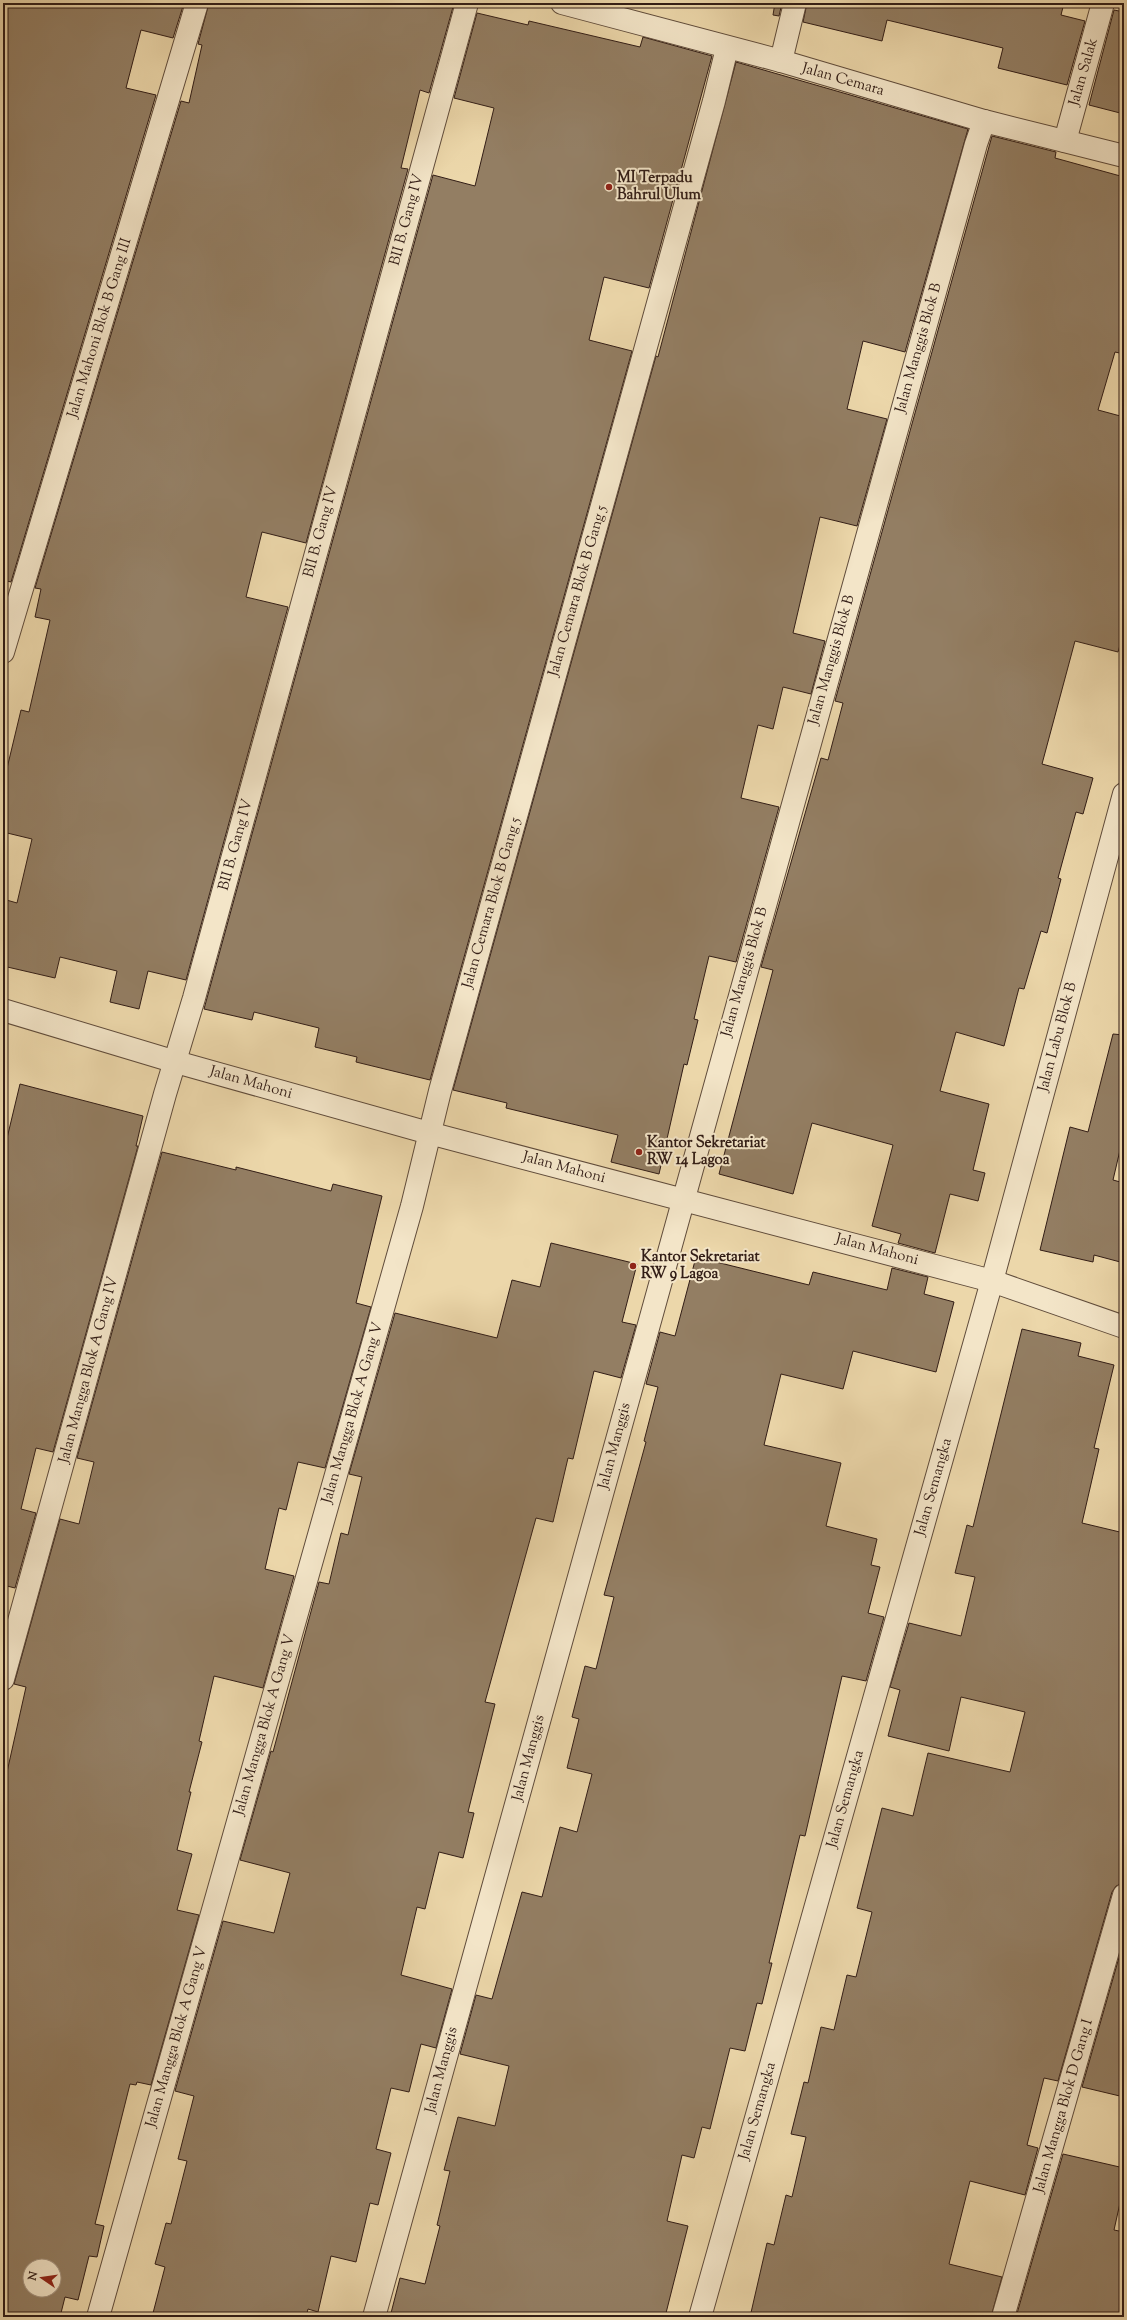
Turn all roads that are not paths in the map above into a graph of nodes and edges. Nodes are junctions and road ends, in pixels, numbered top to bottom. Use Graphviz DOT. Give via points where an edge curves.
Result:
graph roads {
  1 [pos="197,3"];
  2 [pos="467,3"];
  3 [pos="562,3"];
  4 [pos="795,3"];
  5 [pos="1103,3"];
  6 [pos="727,48"];
  7 [pos="781,61"];
  8 [pos="984,121"];
  9 [pos="1065,141"];
  10 [pos="1124,156"];
  11 [pos="3,652"];
  12 [pos="1124,794"];
  13 [pos="3,1010"];
  14 [pos="176,1062"];
  15 [pos="429,1133"];
  16 [pos="682,1199"];
  17 [pos="992,1281"];
  18 [pos="1124,1327"];
  19 [pos="3,1679"];
  20 [pos="1124,1895"];
  21 [pos="98,2317"];
  22 [pos="374,2317"];
  23 [pos="700,2317"];
  24 [pos="1003,2317"];
  1 -- 11 [label="street, Jalan Mahoni Blok B Gang III"];
  2 -- 14 [label="street, BII B. Gang IV"];
  3 -- 6 [label="street, Jalan Cemara"];
  4 -- 7 [label="street"];
  5 -- 9 [label="street, Jalan Salak"];
  6 -- 7 [label="street, Jalan Cemara"];
  6 -- 15 [label="street, Jalan Cemara Blok B Gang 5"];
  7 -- 8 [label="street, Jalan Cemara"];
  8 -- 9 [label="street, Jalan Cemara"];
  8 -- 16 [label="street, Jalan Manggis Blok B"];
  9 -- 10 [label="street, Jalan Cemara"];
  12 -- 17 [label="street, Jalan Labu Blok B"];
  13 -- 14 [label="street, Jalan Mahoni"];
  14 -- 15 [label="street, Jalan Mahoni"];
  14 -- 19 [label="street, Jalan Mangga Blok A Gang IV"];
  15 -- 16 [label="street, Jalan Mahoni"];
  15 -- 21 [label="street, Jalan Mangga Blok A Gang V" via="410,1214"];
  16 -- 17 [label="street, Jalan Mahoni"];
  16 -- 22 [label="street, Jalan Manggis"];
  17 -- 18 [label="street, Jalan Mahoni"];
  17 -- 23 [label="street, Jalan Semangka"];
  20 -- 24 [label="street, Jalan Mangga Blok D Gang I"];
}
